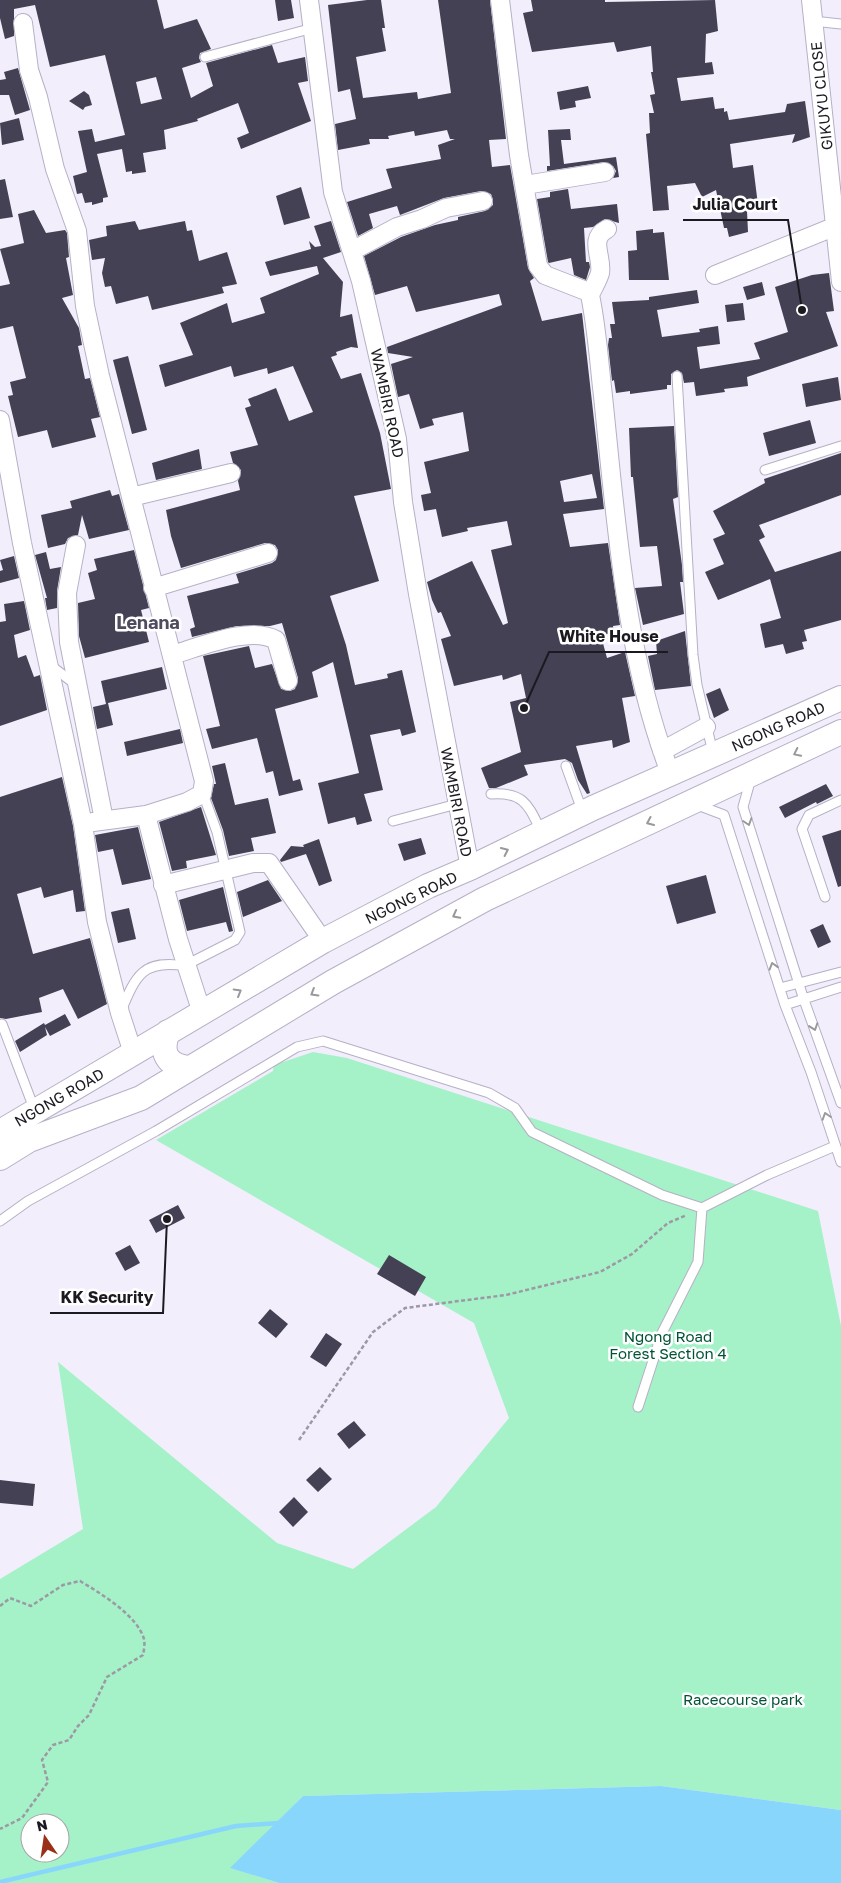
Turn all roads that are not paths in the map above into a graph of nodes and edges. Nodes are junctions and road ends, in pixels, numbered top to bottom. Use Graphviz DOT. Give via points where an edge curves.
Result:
graph roads {
  1 [pos="309,0"];
  2 [pos="500,0"];
  3 [pos="811,0"];
  4 [pos="813,21"];
  5 [pos="23,23"];
  6 [pos="841,24"];
  7 [pos="313,28"];
  8 [pos="205,57"];
  9 [pos="605,172"];
  10 [pos="525,185"];
  11 [pos="483,201"];
  12 [pos="838,225"];
  13 [pos="607,229"];
  14 [pos="352,251"];
  15 [pos="715,275"];
  16 [pos="841,282"];
  17 [pos="590,295"];
  18 [pos="677,376"];
  19 [pos="0,420"];
  20 [pos="841,446"];
  21 [pos="765,470"];
  22 [pos="231,473"];
  23 [pos="6,491"];
  24 [pos="131,497"];
  25 [pos="76,545"];
  26 [pos="268,553"];
  27 [pos="154,588"];
  28 [pos="172,655"];
  29 [pos="48,664"];
  30 [pos="288,681"];
  31 [pos="78,686"];
  32 [pos="841,698"];
  33 [pos="706,727"];
  34 [pos="841,732"];
  35 [pos="662,751"];
  36 [pos="714,756"];
  37 [pos="566,766"];
  38 [pos="671,775"];
  39 [pos="752,775"];
  40 [pos="202,791"];
  41 [pos="491,794"];
  42 [pos="841,800"];
  43 [pos="689,802"];
  44 [pos="457,804"];
  45 [pos="584,813"];
  46 [pos="146,815"];
  47 [pos="104,820"];
  48 [pos="392,821"];
  49 [pos="83,824"];
  50 [pos="542,834"];
  51 [pos="470,868"];
  52 [pos="225,870"];
  53 [pos="163,885"];
  54 [pos="825,897"];
  55 [pos="486,899"];
  56 [pos="323,941"];
  57 [pos="186,965"];
  58 [pos="841,972"];
  59 [pos="800,983"];
  60 [pos="841,987"];
  61 [pos="780,988"];
  62 [pos="804,1000"];
  63 [pos="786,1005"];
  64 [pos="120,1013"];
  65 [pos="202,1013"];
  66 [pos="2,1024"];
  67 [pos="168,1032"];
  68 [pos="133,1053"];
  69 [pos="188,1068"];
  70 [pos="841,1103"];
  71 [pos="35,1111"];
  72 [pos="1,1128"];
  73 [pos="836,1146"];
  74 [pos="0,1158"];
  75 [pos="841,1162"];
  76 [pos="702,1208"];
  77 [pos="0,1221"];
  78 [pos="638,1407"];
  1 -- 7 [label="street, WAMBIRI ROAD"];
  2 -- 10 [label="street"];
  3 -- 4 [label="street, GIKUYU CLOSE"];
  4 -- 6 [label="lane"];
  4 -- 12 [label="street, GIKUYU CLOSE"];
  5 -- 24 [label="street" via="29,70 55,169 77,231 85,306"];
  7 -- 8 [label="lane"];
  7 -- 14 [label="street, WAMBIRI ROAD" via="333,192"];
  9 -- 10 [label="street"];
  10 -- 17 [label="street" via="538,266 545,275"];
  11 -- 14 [label="street" via="446,208 422,220 397,227"];
  12 -- 15 [label="street"];
  12 -- 16 [label="street, GIKUYU CLOSE"];
  13 -- 17 [label="street" via="598,239 600,273"];
  14 -- 44 [label="street, WAMBIRI ROAD" via="398,439 403,502"];
  17 -- 35 [label="street" via="628,601 646,701"];
  18 -- 33 [label="lane" via="693,655"];
  19 -- 23 [label="street"];
  20 -- 21 [label="lane"];
  22 -- 24 [label="street"];
  23 -- 29 [label="street"];
  24 -- 27 [label="street"];
  25 -- 31 [label="street" via="66,608"];
  26 -- 27 [label="street"];
  27 -- 28 [label="street"];
  28 -- 30 [label="street" via="249,634 267,635 276,640"];
  28 -- 40 [label="street" via="199,757 204,781"];
  29 -- 31 [label="lane"];
  29 -- 49 [label="street"];
  31 -- 47 [label="street"];
  32 -- 36 [label="main road, NGONG ROAD"];
  33 -- 35 [label="street"];
  33 -- 36 [label="lane"];
  34 -- 39 [label="main road, NGONG ROAD, one-way"];
  35 -- 38 [label="street"];
  36 -- 38 [label="main road, NGONG ROAD"];
  37 -- 45 [label="lane"];
  38 -- 45 [label="main road, NGONG ROAD"];
  39 -- 43 [label="main road, NGONG ROAD"];
  39 -- 59 [label="lane, one-way" via="743,807"];
  40 -- 46 [label="street" via="187,802"];
  40 -- 52 [label="lane" via="217,832"];
  41 -- 50 [label="lane" via="516,795 527,804"];
  42 -- 54 [label="lane" via="810,815 802,829"];
  43 -- 55 [label="main road, NGONG ROAD, one-way"];
  61 -- 43 [label="lane, one-way" via="724,815"];
  44 -- 48 [label="lane"];
  44 -- 51 [label="street, WAMBIRI ROAD"];
  45 -- 50 [label="main road, NGONG ROAD"];
  46 -- 47 [label="street"];
  46 -- 53 [label="street"];
  47 -- 49 [label="street"];
  49 -- 64 [label="street" via="97,922"];
  51 -- 50 [label="main road, NGONG ROAD, one-way"];
  51 -- 55 [label="main road"];
  51 -- 56 [label="main road, NGONG ROAD" via="428,886"];
  52 -- 53 [label="street"];
  52 -- 56 [label="street" via="253,862 269,863"];
  52 -- 57 [label="lane" via="240,932 234,940"];
  53 -- 57 [label="street"];
  55 -- 69 [label="main road, NGONG ROAD, one-way" via="333,982"];
  65 -- 56 [label="main road, NGONG ROAD, one-way"];
  57 -- 64 [label="lane" via="166,964 144,971 135,980"];
  57 -- 65 [label="street"];
  58 -- 59 [label="lane"];
  59 -- 61 [label="lane"];
  59 -- 62 [label="lane"];
  60 -- 62 [label="lane"];
  61 -- 63 [label="lane"];
  62 -- 63 [label="lane"];
  62 -- 70 [label="lane, one-way"];
  73 -- 63 [label="lane, one-way"];
  64 -- 68 [label="street"];
  65 -- 67 [label="main road, NGONG ROAD"];
  66 -- 71 [label="lane"];
  67 -- 68 [label="main road, NGONG ROAD"];
  67 -- 69 [label="main road" via="164,1043 165,1056 177,1066"];
  68 -- 71 [label="main road, NGONG ROAD"];
  69 -- 74 [label="main road, NGONG ROAD" via="141,1098 29,1140"];
  71 -- 72 [label="main road, NGONG ROAD"];
  73 -- 75 [label="lane"];
  73 -- 76 [label="lane" via="766,1175"];
  76 -- 77 [label="lane" via="662,1195 532,1132 515,1108 489,1093 323,1041 297,1046 156,1131 28,1201"];
  76 -- 78 [label="lane" via="698,1262 662,1333"];
}
